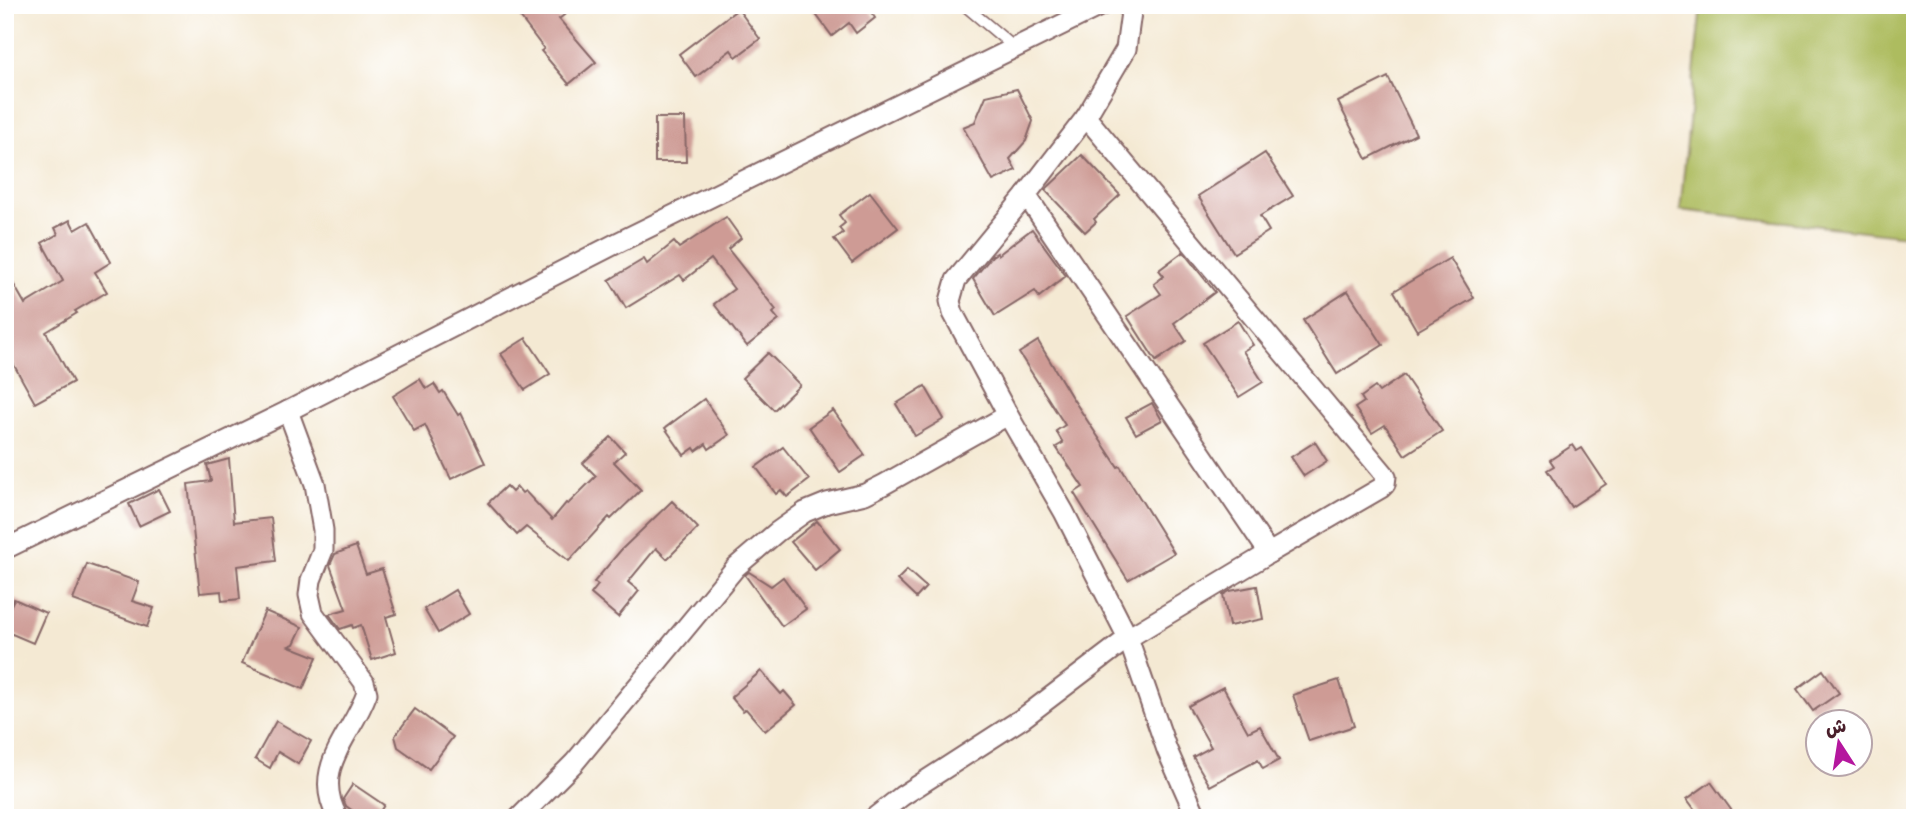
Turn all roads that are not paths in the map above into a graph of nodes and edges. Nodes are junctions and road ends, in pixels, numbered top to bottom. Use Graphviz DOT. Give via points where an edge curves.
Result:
graph roads {
  1 [pos="964,5"];
  2 [pos="1102,5"];
  3 [pos="1132,5"];
  4 [pos="1073,12"];
  5 [pos="1016,48"];
  6 [pos="1086,117"];
  7 [pos="1026,195"];
  8 [pos="288,411"];
  9 [pos="1008,415"];
  10 [pos="5,549"];
  11 [pos="1269,553"];
  12 [pos="1128,638"];
  13 [pos="338,818"];
  14 [pos="519,818"];
  15 [pos="874,818"];
  16 [pos="1197,818"];
  1 -- 5 [label="lane"];
  2 -- 4 [label="street"];
  3 -- 6 [label="street" via="1126,49"];
  4 -- 5 [label="street"];
  5 -- 8 [label="street" via="631,236"];
  6 -- 7 [label="street"];
  6 -- 11 [label="street" via="1386,476 1381,488"];
  7 -- 9 [label="street" via="956,280 950,301"];
  7 -- 11 [label="street"];
  8 -- 10 [label="street"];
  8 -- 13 [label="street" via="315,484 324,530 323,550 311,580 313,612 364,682 367,693 329,771 329,802"];
  9 -- 12 [label="street"];
  9 -- 14 [label="street" via="883,485 816,508 777,531 736,567 574,763"];
  11 -- 12 [label="street"];
  12 -- 15 [label="street" via="1023,718"];
  12 -- 16 [label="street" via="1167,750"];
}
